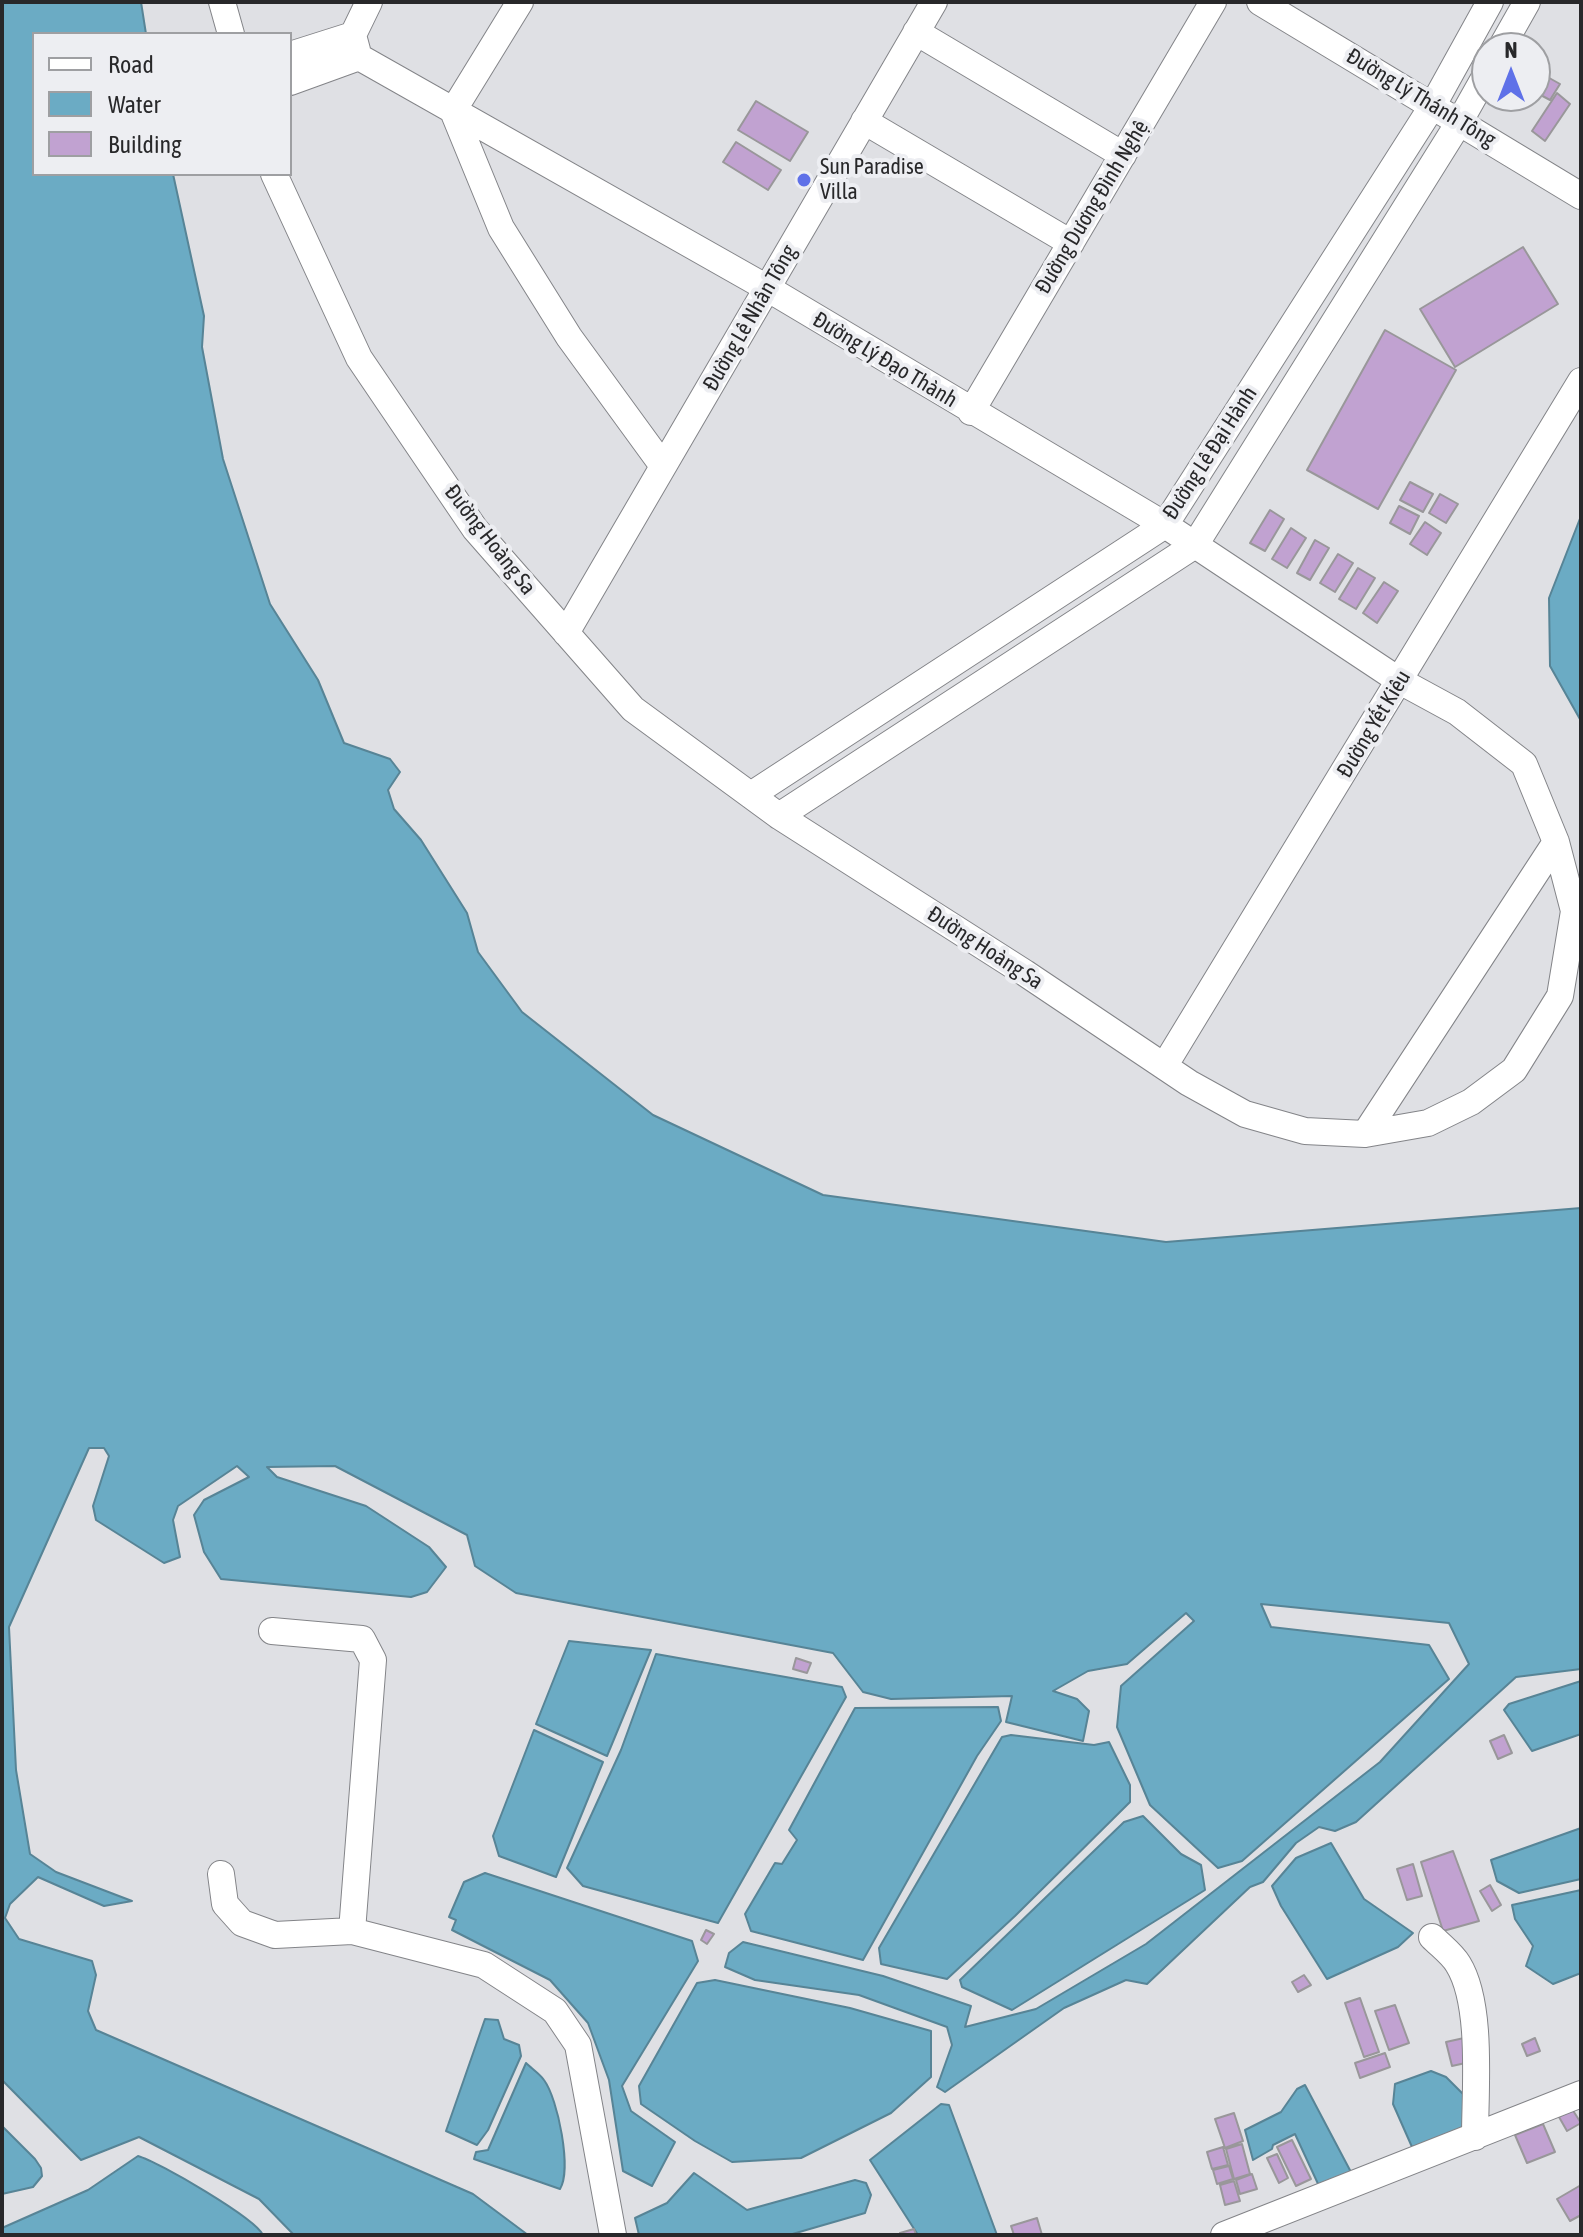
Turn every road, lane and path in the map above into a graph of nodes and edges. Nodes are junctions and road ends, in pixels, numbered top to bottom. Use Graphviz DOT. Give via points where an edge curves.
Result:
graph roads {
  1 [pos="222,2"];
  2 [pos="369,2"];
  3 [pos="520,2"];
  4 [pos="934,2"];
  5 [pos="1213,2"];
  6 [pos="1260,2"];
  7 [pos="1490,2"];
  8 [pos="1527,2"];
  9 [pos="230,32"];
  10 [pos="916,32"];
  11 [pos="1510,32"];
  12 [pos="356,46"];
  13 [pos="292,55"];
  14 [pos="292,81"];
  15 [pos="1471,101"];
  16 [pos="1433,105"];
  17 [pos="453,111"];
  18 [pos="864,121"];
  19 [pos="1460,121"];
  20 [pos="1123,155"];
  21 [pos="275,176"];
  22 [pos="1581,196"];
  23 [pos="1071,243"];
  24 [pos="767,288"];
  25 [pos="1581,381"];
  26 [pos="971,412"];
  27 [pos="663,466"];
  28 [pos="1165,525"];
  29 [pos="1195,545"];
  30 [pos="566,633"];
  31 [pos="1400,681"];
  32 [pos="751,795"];
  33 [pos="779,816"];
  34 [pos="1556,842"];
  35 [pos="1165,1065"];
  36 [pos="1365,1134"];
  37 [pos="272,1631"];
  38 [pos="221,1874"];
  39 [pos="352,1931"];
  40 [pos="1432,1937"];
  41 [pos="1581,2094"];
  42 [pos="1475,2137"];
  43 [pos="612,2232"];
  44 [pos="1224,2235"];
  1 -- 9 [label="street"];
  2 -- 12 [label="street"];
  3 -- 17 [label="street"];
  4 -- 10 [label="street, Đường Lê Nhân Tông"];
  5 -- 20 [label="street, Đường Dương Đình Nghệ"];
  6 -- 16 [label="street, Đường Lý Thánh Tông"];
  7 -- 16 [label="street, Đường Lê Đại Hành"];
  8 -- 11 [label="street"];
  10 -- 18 [label="street, Đường Lê Nhân Tông"];
  10 -- 20 [label="street"];
  12 -- 13 [label="street"];
  12 -- 14 [label="street"];
  12 -- 17 [label="street, Đường Lý Đạo Thành"];
  15 -- 19 [label="street, Đường Lê Đại Hành"];
  16 -- 19 [label="street, Đường Lý Thánh Tông"];
  16 -- 28 [label="street, Đường Lê Đại Hành"];
  17 -- 24 [label="street, Đường Lý Đạo Thành"];
  17 -- 27 [label="street" via="501,228 569,337"];
  18 -- 23 [label="street"];
  18 -- 24 [label="street, Đường Lê Nhân Tông"];
  19 -- 22 [label="street, Đường Lý Thánh Tông"];
  19 -- 29 [label="street, Đường Lê Đại Hành"];
  20 -- 23 [label="street, Đường Dương Đình Nghệ"];
  21 -- 30 [label="street, Đường Hoàng Sa" via="359,358 475,529"];
  23 -- 26 [label="street, Đường Dương Đình Nghệ"];
  24 -- 26 [label="street, Đường Lý Đạo Thành"];
  24 -- 27 [label="street, Đường Lê Nhân Tông"];
  25 -- 31 [label="street, Đường Yết Kiêu"];
  26 -- 28 [label="street, Đường Lý Đạo Thành"];
  27 -- 30 [label="street, Đường Lê Nhân Tông"];
  28 -- 29 [label="street, Đường Lý Đạo Thành"];
  28 -- 32 [label="street, Đường Lê Đại Hành"];
  29 -- 31 [label="street, Đường Lý Đạo Thành"];
  29 -- 33 [label="street, Đường Lê Đại Hành"];
  30 -- 32 [label="street, Đường Hoàng Sa" via="633,709"];
  31 -- 34 [label="street, Đường Hoàng Sa" via="1457,712 1524,764"];
  31 -- 35 [label="street, Đường Yết Kiêu"];
  32 -- 33 [label="street, Đường Hoàng Sa"];
  33 -- 35 [label="street, Đường Hoàng Sa"];
  34 -- 36 [label="street"];
  34 -- 36 [label="street, Đường Hoàng Sa" via="1574,911 1560,996 1514,1070 1471,1102 1428,1123"];
  35 -- 36 [label="street, Đường Hoàng Sa" via="1245,1114 1305,1131"];
  37 -- 39 [label="street" via="362,1639 373,1660"];
  38 -- 39 [label="street" via="225,1904 242,1923 275,1935"];
  39 -- 43 [label="street" via="484,1965 555,2011 578,2045"];
  40 -- 42 [label="street" via="1456,1961 1471,1998"];
  41 -- 42 [label="street"];
  42 -- 44 [label="street"];
}
